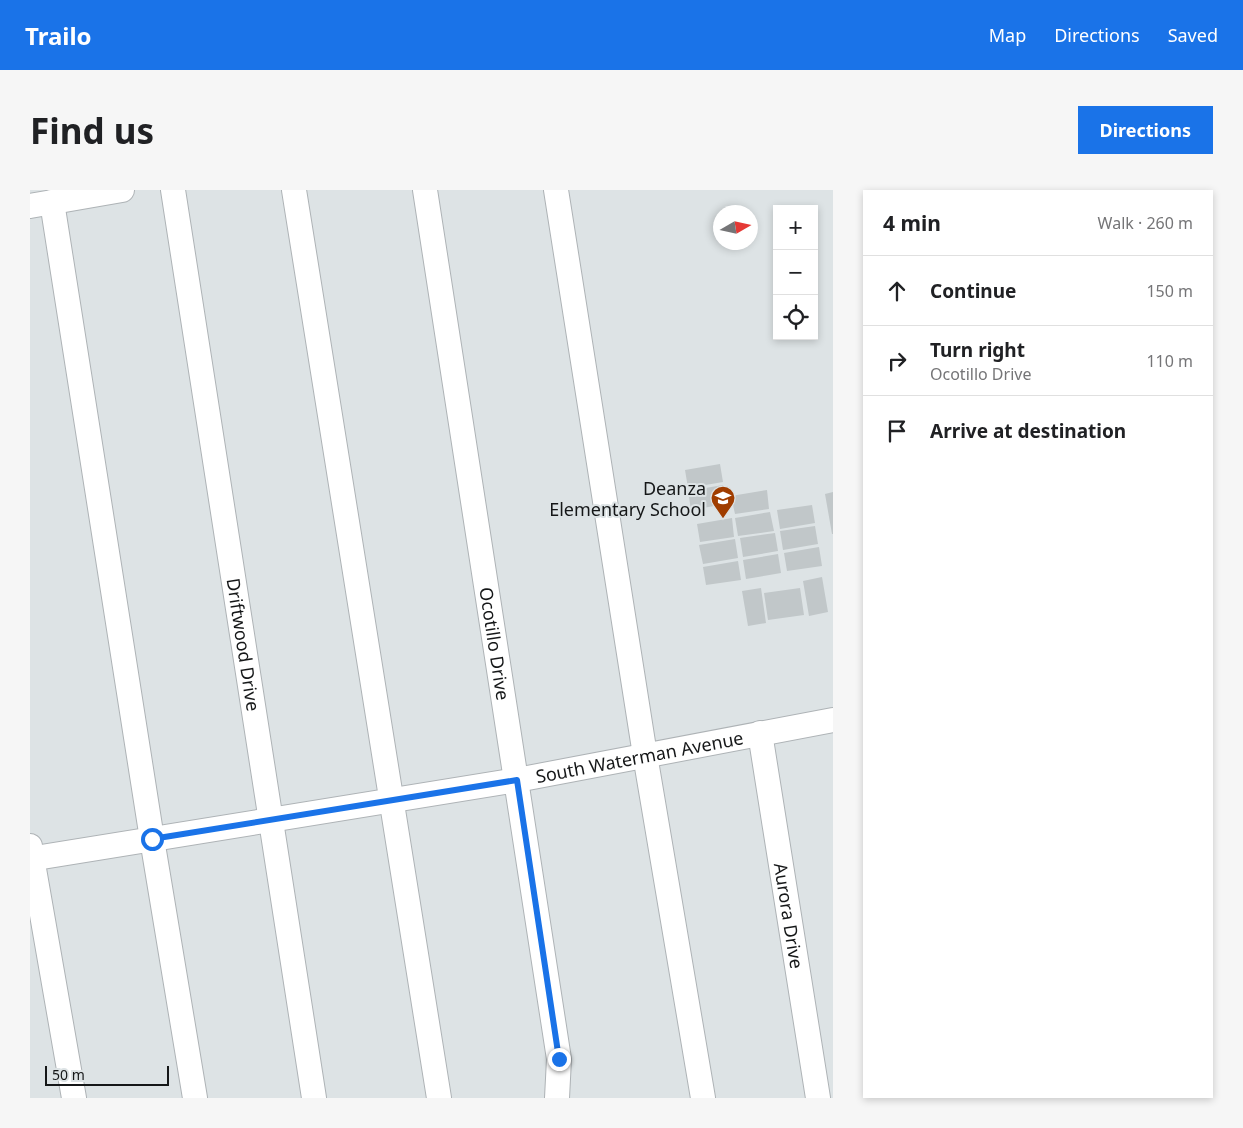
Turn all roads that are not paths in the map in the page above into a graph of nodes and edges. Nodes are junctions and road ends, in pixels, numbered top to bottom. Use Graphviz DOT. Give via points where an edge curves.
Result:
graph roads {
  1 [pos="122,190"];
  2 [pos="173,190"];
  3 [pos="294,190"];
  4 [pos="425,190"];
  5 [pos="556,190"];
  6 [pos="41,204"];
  7 [pos="833,720"];
  8 [pos="760,733"];
  9 [pos="645,754"];
  10 [pos="517,780"];
  11 [pos="393,800"];
  12 [pos="271,820"];
  13 [pos="152,839"];
  14 [pos="31,855"];
  15 [pos="74,1098"];
  16 [pos="195,1098"];
  17 [pos="314,1098"];
  18 [pos="439,1098"];
  19 [pos="557,1098"];
  20 [pos="703,1098"];
  21 [pos="818,1098"];
  1 -- 6 [label="street"];
  2 -- 12 [label="street, Driftwood Drive"];
  3 -- 11 [label="street"];
  4 -- 10 [label="street, Ocotillo Drive"];
  5 -- 9 [label="street"];
  6 -- 13 [label="street"];
  7 -- 8 [label="street, South Waterman Avenue"];
  8 -- 9 [label="street, South Waterman Avenue"];
  8 -- 21 [label="street, Aurora Drive"];
  9 -- 10 [label="street, South Waterman Avenue"];
  9 -- 20 [label="street"];
  10 -- 11 [label="street, South Waterman Avenue"];
  10 -- 19 [label="street, Ocotillo Drive" via="559,1059"];
  11 -- 12 [label="street, South Waterman Avenue"];
  11 -- 18 [label="street"];
  12 -- 13 [label="street, South Waterman Avenue"];
  12 -- 17 [label="street, Driftwood Drive"];
  13 -- 14 [label="street, South Waterman Avenue"];
  13 -- 16 [label="street"];
  14 -- 15 [label="street"];
}
